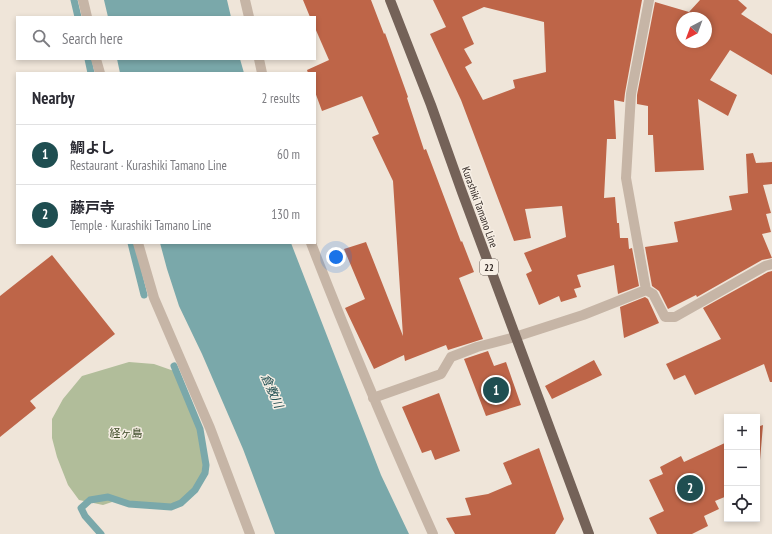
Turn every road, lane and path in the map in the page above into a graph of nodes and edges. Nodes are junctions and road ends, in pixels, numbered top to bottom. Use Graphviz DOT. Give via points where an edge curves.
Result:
graph roads {
  1 [pos="83,0"];
  2 [pos="245,0"];
  3 [pos="390,0"];
  4 [pos="650,0"];
  5 [pos="87,16"];
  6 [pos="249,16"];
  7 [pos="96,60"];
  8 [pos="259,60"];
  9 [pos="100,72"];
  10 [pos="262,72"];
  11 [pos="138,244"];
  12 [pos="311,244"];
  13 [pos="772,264"];
  14 [pos="646,290"];
  15 [pos="515,337"];
  16 [pos="373,398"];
  17 [pos="586,533"];
  18 [pos="250,534"];
  19 [pos="433,534"];
  1 -- 5 [label="street"];
  2 -- 6 [label="street"];
  3 -- 15 [label="main road, Kurashiki Tamano Line / 22"];
  4 -- 14 [label="street" via="631,94 626,178"];
  7 -- 9 [label="street"];
  8 -- 10 [label="street"];
  11 -- 18 [label="street" via="154,298 210,428"];
  12 -- 16 [label="street"];
  13 -- 14 [label="street" via="675,317 665,317 653,294"];
  14 -- 15 [label="street" via="583,315"];
  15 -- 16 [label="street" via="452,357 441,374"];
  15 -- 17 [label="main road, Kurashiki Tamano Line / 22"];
  16 -- 19 [label="street"];
}
